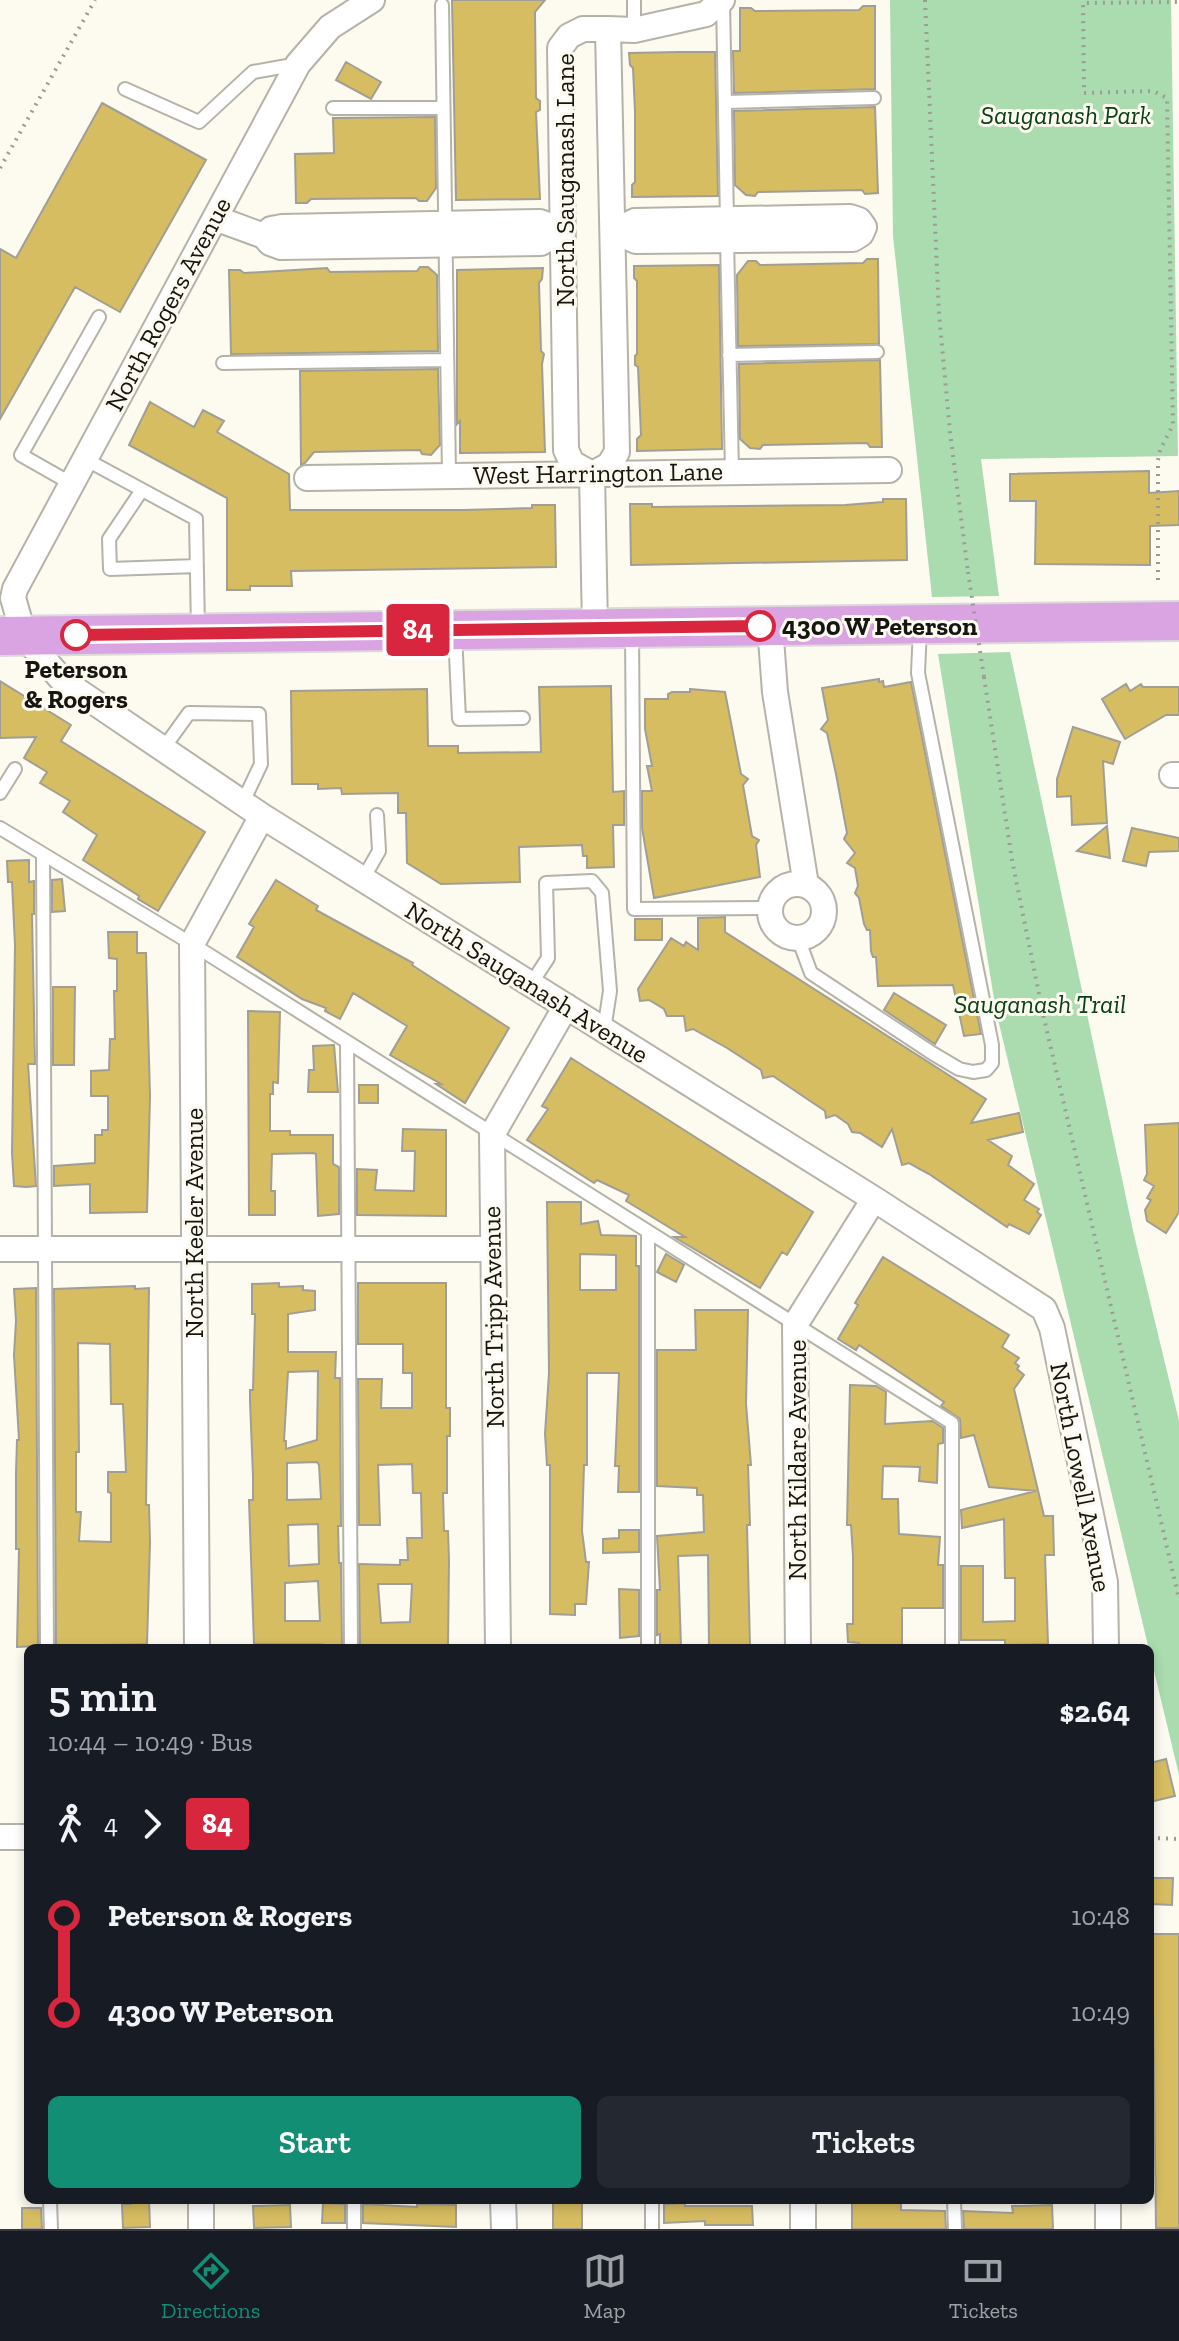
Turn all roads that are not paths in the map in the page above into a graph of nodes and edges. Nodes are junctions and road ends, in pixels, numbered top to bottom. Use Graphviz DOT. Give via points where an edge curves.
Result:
graph roads {
  1 [pos="372,0"];
  2 [pos="634,0"];
  3 [pos="722,0"];
  4 [pos="442,5"];
  5 [pos="608,29"];
  6 [pos="634,30"];
  7 [pos="298,64"];
  8 [pos="125,89"];
  9 [pos="874,98"];
  10 [pos="726,102"];
  11 [pos="333,108"];
  12 [pos="443,108"];
  13 [pos="215,218"];
  14 [pos="563,230"];
  15 [pos="727,230"];
  16 [pos="614,231"];
  17 [pos="446,235"];
  18 [pos="99,317"];
  19 [pos="877,352"];
  20 [pos="729,355"];
  21 [pos="447,360"];
  22 [pos="223,363"];
  23 [pos="85,459"];
  24 [pos="889,470"];
  25 [pos="732,472"];
  26 [pos="592,474"];
  27 [pos="449,475"];
  28 [pos="307,478"];
  29 [pos="72,484"];
  30 [pos="142,490"];
  31 [pos="197,566"];
  32 [pos="1179,621"];
  33 [pos="920,624"];
  34 [pos="770,626"];
  35 [pos="613,628"];
  36 [pos="454,630"];
  37 [pos="198,633"];
  38 [pos="12,636"];
  39 [pos="523,718"];
  40 [pos="163,749"];
  41 [pos="15,769"];
  42 [pos="0,793"];
  43 [pos="252,809"];
  44 [pos="377,815"];
  45 [pos="0,828"];
  46 [pos="43,854"];
  47 [pos="363,879"];
  48 [pos="806,885"];
  49 [pos="770,908"];
  50 [pos="798,938"];
  51 [pos="192,944"];
  52 [pos="531,984"];
  53 [pos="566,1006"];
  54 [pos="604,1030"];
  55 [pos="347,1044"];
  56 [pos="492,1135"];
  57 [pos="874,1199"];
  58 [pos="648,1233"];
  59 [pos="0,1249"];
  60 [pos="45,1249"];
  61 [pos="194,1249"];
  62 [pos="348,1249"];
  63 [pos="492,1249"];
  64 [pos="1044,1309"];
  65 [pos="795,1325"];
  66 [pos="47,1644"];
  67 [pos="197,1644"];
  68 [pos="351,1644"];
  69 [pos="498,1644"];
  70 [pos="648,1644"];
  71 [pos="798,1644"];
  72 [pos="952,1644"];
  73 [pos="1106,1644"];
  74 [pos="0,1837"];
  75 [pos="24,1837"];
  76 [pos="50,2204"];
  77 [pos="201,2204"];
  78 [pos="354,2204"];
  79 [pos="503,2204"];
  80 [pos="652,2204"];
  81 [pos="803,2204"];
  82 [pos="954,2204"];
  83 [pos="1108,2204"];
  84 [pos="51,2229"];
  85 [pos="201,2229"];
  86 [pos="354,2229"];
  87 [pos="504,2229"];
  88 [pos="652,2229"];
  89 [pos="803,2229"];
  90 [pos="955,2229"];
  91 [pos="1108,2229"];
  1 -- 7 [label="street, North Rogers Avenue" via="330,27"];
  2 -- 6 [label="lane"];
  3 -- 6 [label="street" via="706,14"];
  3 -- 10 [label="lane"];
  4 -- 12 [label="lane"];
  5 -- 6 [label="street"];
  5 -- 14 [label="street, North Sauganash Lane" via="583,29 560,48"];
  5 -- 16 [label="street, North Sauganash Lane"];
  7 -- 8 [label="lane" via="253,72 199,122"];
  7 -- 13 [label="street, North Rogers Avenue"];
  9 -- 10 [label="lane"];
  10 -- 15 [label="lane"];
  11 -- 12 [label="lane"];
  12 -- 17 [label="lane"];
  13 -- 17 [label="street" via="281,247"];
  13 -- 23 [label="street, North Rogers Avenue"];
  14 -- 17 [label="street" via="541,243"];
  14 -- 26 [label="street, North Sauganash Lane" via="566,450 572,463"];
  15 -- 16 [label="street" via="635,221"];
  15 -- 20 [label="lane"];
  16 -- 26 [label="street, North Sauganash Lane" via="617,452 609,465"];
  17 -- 21 [label="lane"];
  18 -- 29 [label="lane" via="21,455"];
  19 -- 20 [label="lane"];
  20 -- 25 [label="lane"];
  21 -- 22 [label="lane"];
  21 -- 27 [label="lane"];
  23 -- 29 [label="street, North Rogers Avenue"];
  23 -- 30 [label="lane"];
  24 -- 25 [label="street, West Harrington Lane"];
  25 -- 26 [label="street, West Harrington Lane"];
  26 -- 27 [label="street, West Harrington Lane"];
  26 -- 35 [label="street"];
  27 -- 28 [label="street, West Harrington Lane"];
  29 -- 38 [label="street, North Rogers Avenue" via="15,589"];
  30 -- 31 [label="lane" via="196,519"];
  30 -- 31 [label="lane" via="109,539 110,569"];
  31 -- 37 [label="lane"];
  32 -- 33 [label="main road"];
  33 -- 34 [label="main road"];
  33 -- 50 [label="lane" via="918,673 992,1063 986,1070 959,1069 920,1045 811,973"];
  34 -- 35 [label="main road"];
  34 -- 48 [label="street" via="775,692"];
  35 -- 36 [label="main road"];
  35 -- 49 [label="lane" via="634,909"];
  36 -- 37 [label="main road"];
  36 -- 39 [label="lane" via="459,719"];
  37 -- 38 [label="main road"];
  38 -- 40 [label="street, North Sauganash Avenue" via="63,681"];
  40 -- 43 [label="street, North Sauganash Avenue"];
  40 -- 43 [label="lane" via="189,713 259,714 261,764"];
  41 -- 42 [label="lane"];
  43 -- 47 [label="street, North Sauganash Avenue"];
  43 -- 51 [label="street, North Keeler Avenue"];
  44 -- 47 [label="lane" via="379,851"];
  45 -- 46 [label="lane"];
  46 -- 51 [label="lane"];
  46 -- 60 [label="lane"];
  47 -- 52 [label="street, North Sauganash Avenue"];
  48 -- 49 [label="street" via="782,888"];
  48 -- 50 [label="street" via="820,896 824,915 815,931"];
  49 -- 50 [label="street" via="774,926"];
  51 -- 55 [label="lane"];
  51 -- 61 [label="street, North Keeler Avenue"];
  52 -- 53 [label="street, North Sauganash Avenue"];
  52 -- 54 [label="lane" via="548,958 546,883 592,881 602,893 610,991"];
  53 -- 54 [label="street, North Sauganash Avenue"];
  53 -- 56 [label="street, North Tripp Avenue"];
  54 -- 57 [label="street, North Sauganash Avenue"];
  55 -- 56 [label="lane"];
  55 -- 62 [label="lane"];
  56 -- 58 [label="lane"];
  56 -- 63 [label="street, North Tripp Avenue"];
  57 -- 64 [label="street, North Sauganash Avenue"];
  57 -- 65 [label="street, North Kildare Avenue"];
  58 -- 65 [label="lane"];
  58 -- 70 [label="lane"];
  59 -- 60 [label="street"];
  60 -- 61 [label="street"];
  60 -- 66 [label="lane"];
  61 -- 62 [label="street"];
  61 -- 67 [label="street, North Keeler Avenue"];
  62 -- 63 [label="street"];
  62 -- 68 [label="lane"];
  63 -- 69 [label="street, North Tripp Avenue"];
  64 -- 73 [label="street, North Lowell Avenue" via="1105,1582"];
  65 -- 71 [label="street, North Kildare Avenue"];
  65 -- 72 [label="lane" via="952,1423"];
  74 -- 75 [label="street"];
  76 -- 84 [label="lane"];
  77 -- 85 [label="street"];
  78 -- 86 [label="lane"];
  79 -- 87 [label="street"];
  80 -- 88 [label="lane"];
  81 -- 89 [label="street"];
  82 -- 90 [label="lane"];
  83 -- 91 [label="street"];
}
